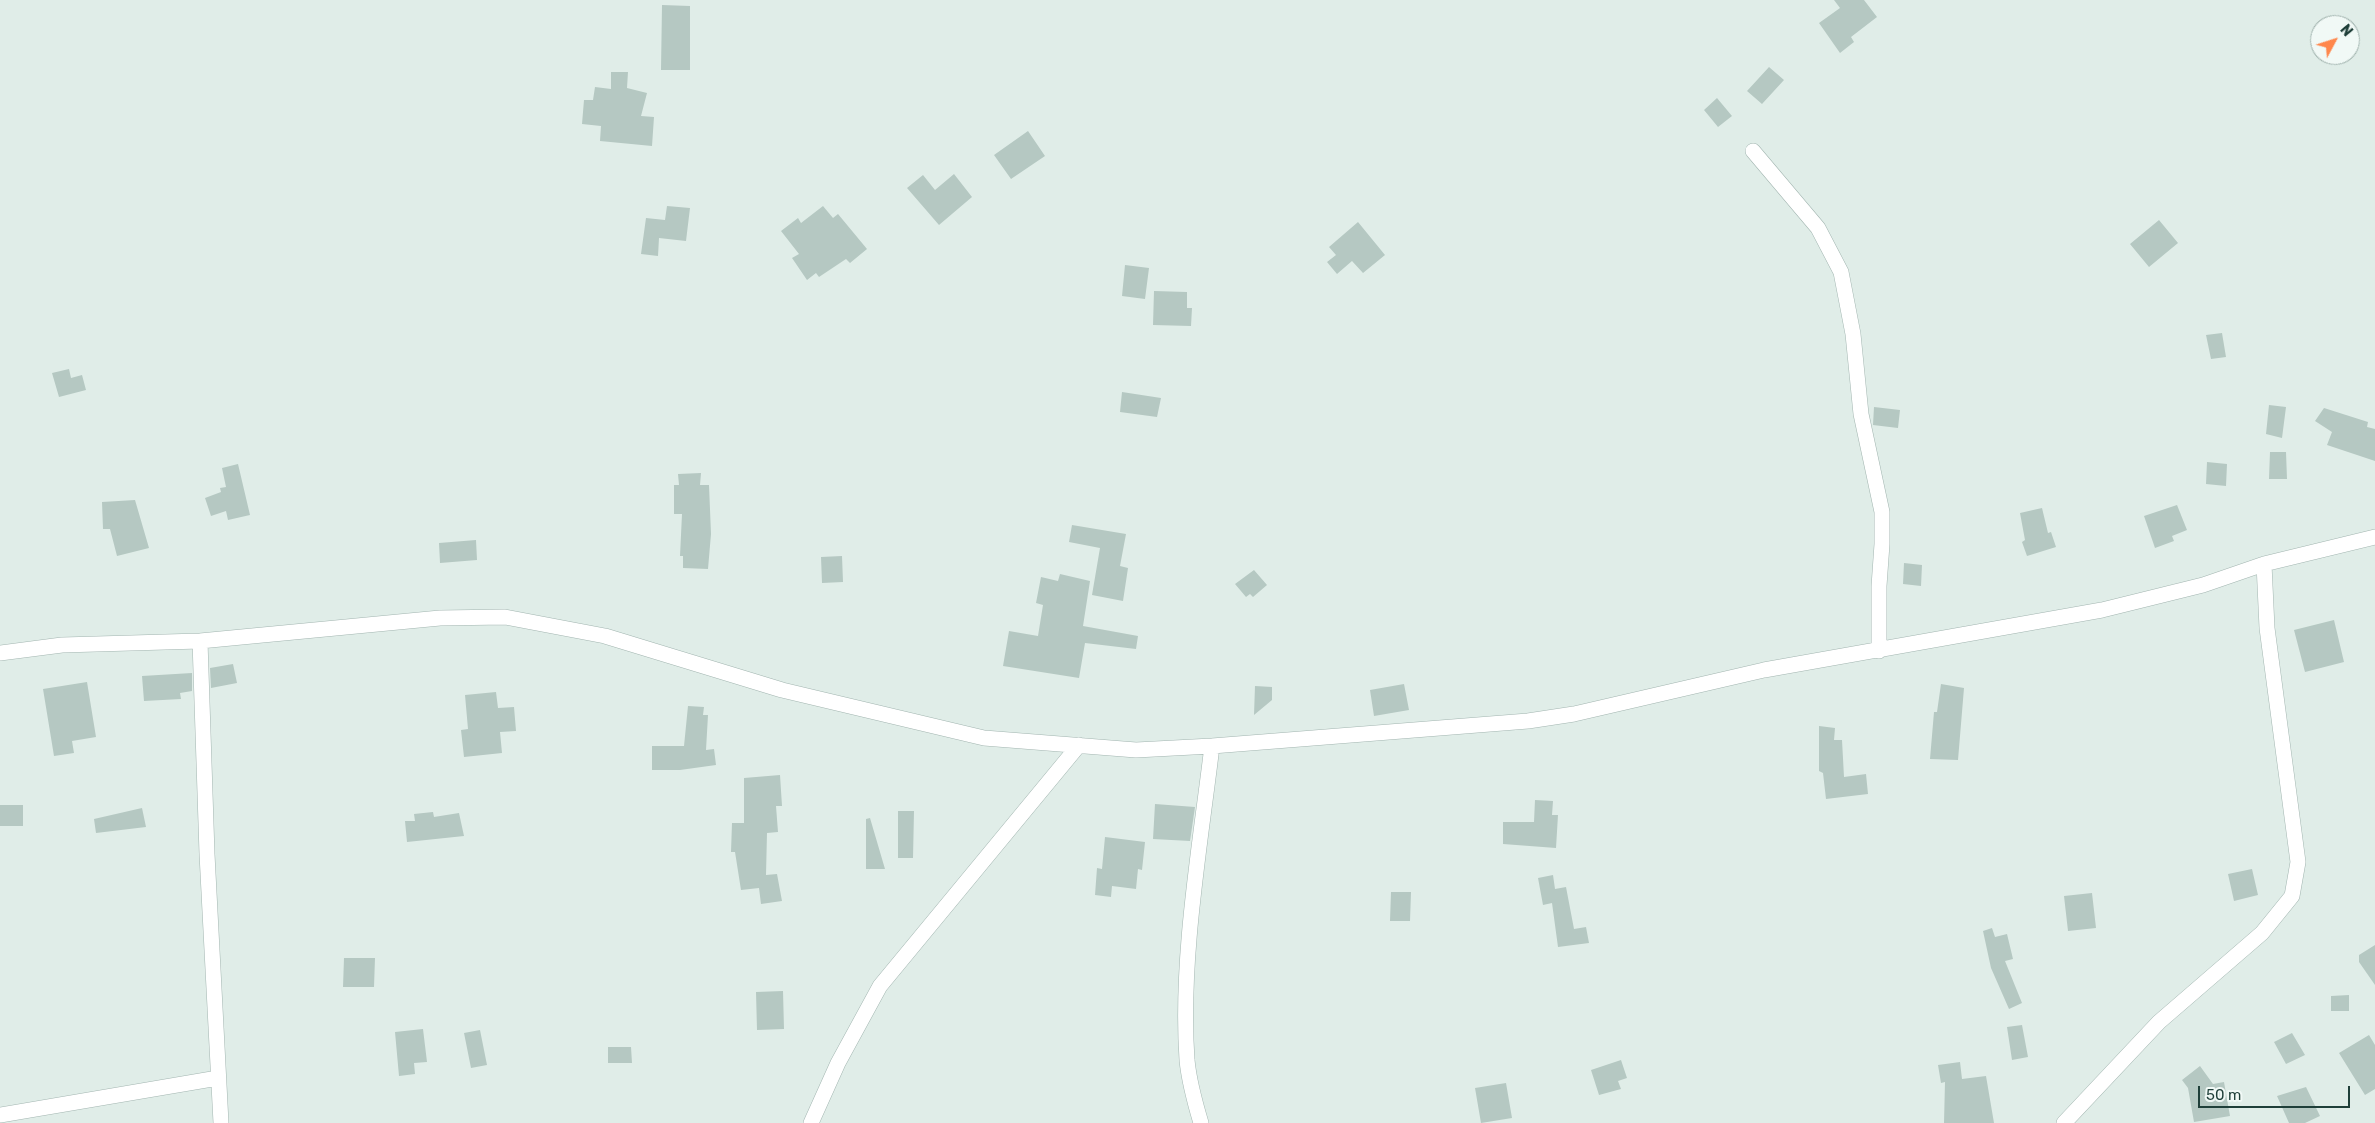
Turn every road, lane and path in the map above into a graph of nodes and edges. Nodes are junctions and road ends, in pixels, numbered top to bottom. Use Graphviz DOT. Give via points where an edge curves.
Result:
graph roads {
  1 [pos="1753,151"];
  2 [pos="2375,537"];
  3 [pos="2264,564"];
  4 [pos="200,641"];
  5 [pos="1879,651"];
  6 [pos="0,653"];
  7 [pos="1079,745"];
  8 [pos="1212,746"];
  9 [pos="218,1078"];
  10 [pos="0,1115"];
  11 [pos="221,1123"];
  12 [pos="811,1123"];
  13 [pos="1201,1123"];
  14 [pos="2064,1123"];
  1 -- 5 [label="street" via="1818,228 1841,272 1853,334 1861,414 1882,512"];
  2 -- 3 [label="street"];
  3 -- 5 [label="street" via="2203,585 2102,610"];
  3 -- 14 [label="street" via="2267,628 2298,862 2292,896 2262,933 2159,1022"];
  4 -- 6 [label="street" via="62,645"];
  4 -- 7 [label="street" via="440,618 505,617 605,636 782,690 984,738"];
  4 -- 9 [label="street"];
  5 -- 8 [label="street" via="1764,670 1574,714 1528,721"];
  7 -- 8 [label="street" via="1136,750"];
  7 -- 12 [label="street" via="880,986 838,1063"];
  8 -- 13 [label="street" via="1191,923 1186,1023 1187,1062"];
  9 -- 10 [label="street"];
  9 -- 11 [label="street"];
}
